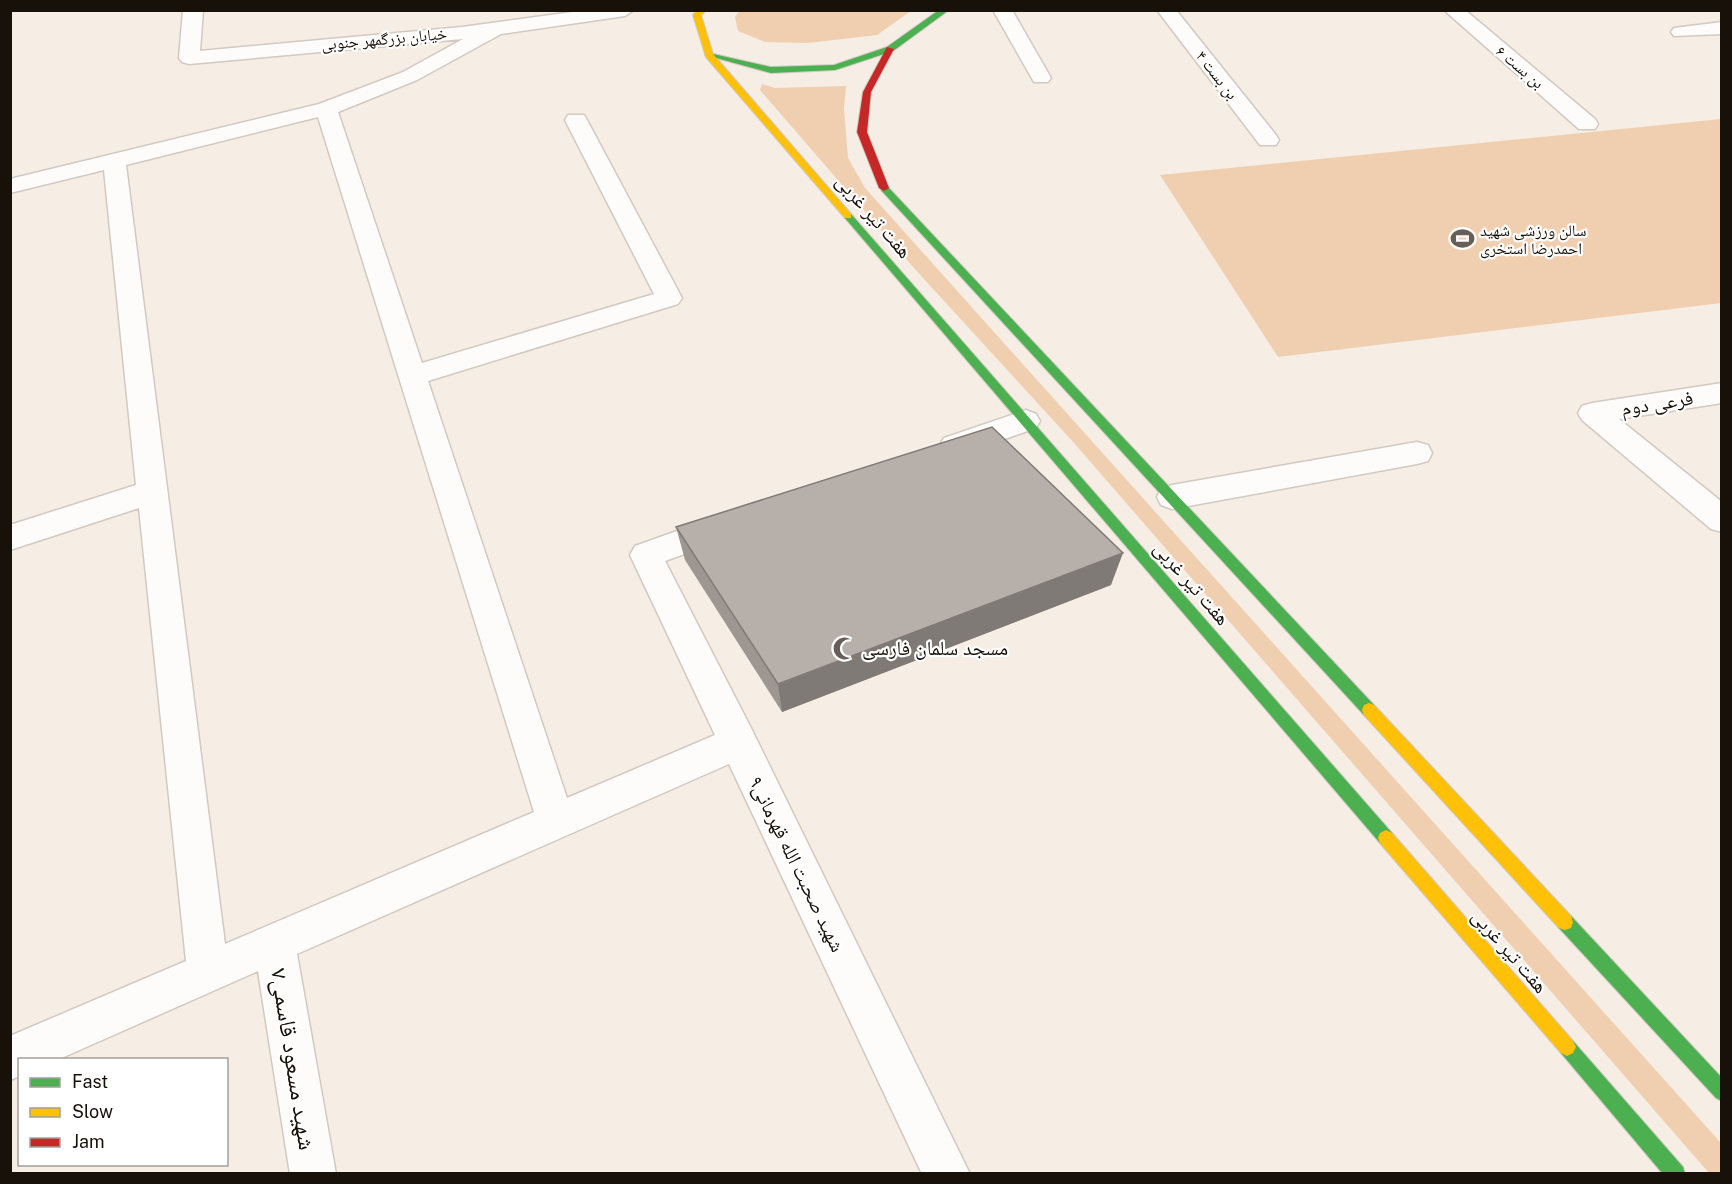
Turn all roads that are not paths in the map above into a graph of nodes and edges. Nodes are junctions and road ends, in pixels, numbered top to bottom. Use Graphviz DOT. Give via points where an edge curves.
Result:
graph roads {
  1 [pos="193,10"];
  2 [pos="625,10"];
  3 [pos="702,10"];
  4 [pos="945,10"];
  5 [pos="1002,10"];
  6 [pos="1166,10"];
  7 [pos="1452,10"];
  8 [pos="566,16"];
  9 [pos="498,28"];
  10 [pos="1722,28"];
  11 [pos="1681,32"];
  12 [pos="890,49"];
  13 [pos="709,55"];
  14 [pos="1041,78"];
  15 [pos="326,109"];
  16 [pos="576,120"];
  17 [pos="1587,124"];
  18 [pos="1268,140"];
  19 [pos="114,161"];
  20 [pos="10,186"];
  21 [pos="412,376"];
  22 [pos="1722,393"];
  23 [pos="1026,421"];
  24 [pos="1417,453"];
  25 [pos="925,456"];
  26 [pos="153,491"];
  27 [pos="1172,497"];
  28 [pos="747,519"];
  29 [pos="1722,520"];
  30 [pos="10,538"];
  31 [pos="739,742"];
  32 [pos="556,822"];
  33 [pos="275,944"];
  34 [pos="208,972"];
  35 [pos="10,1058"];
  36 [pos="1722,1092"];
  37 [pos="313,1173"];
  38 [pos="947,1173"];
  39 [pos="1676,1173"];
  1 -- 9 [label="street, خیابان بزرگمهر جنوبی" via="189,58"];
  2 -- 8 [label="street, خیابان بزرگمهر جنوبی"];
  3 -- 13 [label="main road, هفت تیر غربی" via="697,15"];
  4 -- 12 [label="main road"];
  5 -- 14 [label="street"];
  6 -- 18 [label="street, بن بست ۴"];
  7 -- 17 [label="street, بن بست ۶"];
  8 -- 9 [label="street, خیابان بزرگمهر جنوبی"];
  9 -- 15 [label="street" via="410,76"];
  10 -- 11 [label="street"];
  12 -- 13 [label="main road" via="835,67 771,70"];
  12 -- 27 [label="main road, هفت تیر غربی" via="867,93 862,132 885,191"];
  13 -- 23 [label="main road, هفت تیر غربی"];
  15 -- 19 [label="street"];
  15 -- 21 [label="street"];
  16 -- 21 [label="street" via="669,298"];
  19 -- 20 [label="street"];
  19 -- 26 [label="street"];
  21 -- 32 [label="street"];
  22 -- 29 [label="street, فرعی دوم" via="1592,413"];
  23 -- 25 [label="street"];
  23 -- 39 [label="main road, هفت تیر غربی"];
  24 -- 27 [label="street"];
  26 -- 30 [label="street"];
  26 -- 34 [label="street"];
  27 -- 36 [label="main road, هفت تیر غربی"];
  28 -- 31 [label="street, شهید صحبت الله قهرمانی۹" via="646,555"];
  31 -- 32 [label="street"];
  31 -- 38 [label="street, شهید صحبت الله قهرمانی۹"];
  32 -- 33 [label="street"];
  33 -- 34 [label="street"];
  33 -- 37 [label="street, شهید مسعود قاسمی۷"];
  34 -- 35 [label="street"];
}
